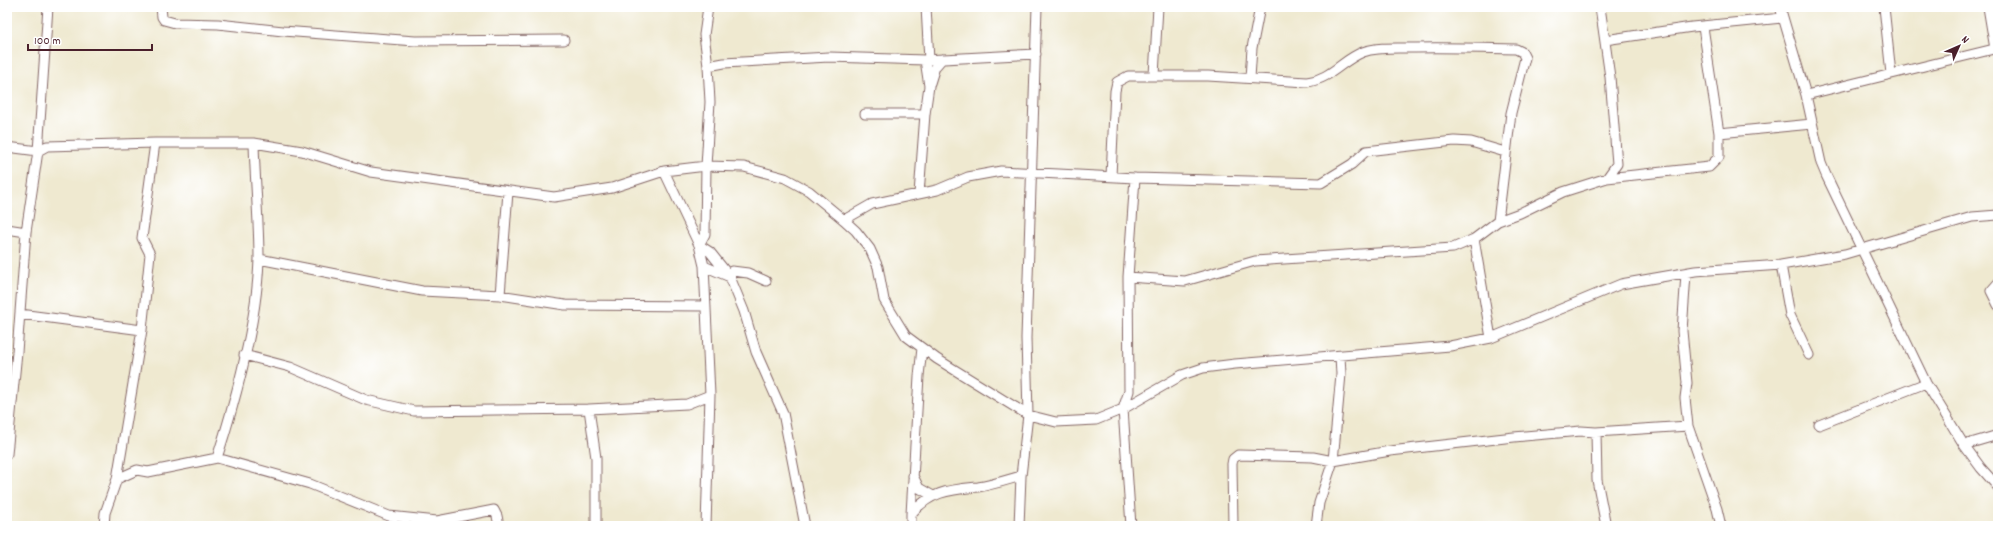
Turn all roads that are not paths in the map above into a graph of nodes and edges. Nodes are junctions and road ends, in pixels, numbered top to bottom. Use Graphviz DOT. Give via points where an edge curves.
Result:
graph roads {
  1 [pos="48,7"];
  2 [pos="161,7"];
  3 [pos="708,7"];
  4 [pos="926,7"];
  5 [pos="1037,7"];
  6 [pos="1158,7"];
  7 [pos="1260,7"];
  8 [pos="1600,7"];
  9 [pos="1780,7"];
  10 [pos="1884,7"];
  11 [pos="1988,7"];
  12 [pos="1782,18"];
  13 [pos="1703,27"];
  14 [pos="564,40"];
  15 [pos="1605,40"];
  16 [pos="1996,48"];
  17 [pos="1036,54"];
  18 [pos="942,59"];
  19 [pos="927,60"];
  20 [pos="708,66"];
  21 [pos="1891,74"];
  22 [pos="1154,75"];
  23 [pos="1250,78"];
  24 [pos="929,86"];
  25 [pos="1806,96"];
  26 [pos="865,114"];
  27 [pos="925,114"];
  28 [pos="1812,124"];
  29 [pos="1719,133"];
  30 [pos="155,142"];
  31 [pos="254,143"];
  32 [pos="7,147"];
  33 [pos="38,151"];
  34 [pos="1505,152"];
  35 [pos="1618,164"];
  36 [pos="706,166"];
  37 [pos="664,170"];
  38 [pos="1032,174"];
  39 [pos="1111,176"];
  40 [pos="1628,176"];
  41 [pos="1135,178"];
  42 [pos="1607,178"];
  43 [pos="508,192"];
  44 [pos="919,194"];
  45 [pos="1998,215"];
  46 [pos="844,220"];
  47 [pos="1498,221"];
  48 [pos="7,230"];
  49 [pos="26,232"];
  50 [pos="1474,239"];
  51 [pos="699,245"];
  52 [pos="1861,248"];
  53 [pos="1845,254"];
  54 [pos="258,259"];
  55 [pos="1866,259"];
  56 [pos="1781,265"];
  57 [pos="704,266"];
  58 [pos="1686,274"];
  59 [pos="730,276"];
  60 [pos="1128,277"];
  61 [pos="766,281"];
  62 [pos="1998,283"];
  63 [pos="500,295"];
  64 [pos="1998,305"];
  65 [pos="706,306"];
  66 [pos="20,314"];
  67 [pos="142,330"];
  68 [pos="1491,338"];
  69 [pos="922,348"];
  70 [pos="244,355"];
  71 [pos="1809,355"];
  72 [pos="1340,356"];
  73 [pos="1926,383"];
  74 [pos="710,395"];
  75 [pos="589,409"];
  76 [pos="1123,409"];
  77 [pos="1028,415"];
  78 [pos="1819,425"];
  79 [pos="1688,426"];
  80 [pos="1596,432"];
  81 [pos="1998,436"];
  82 [pos="1964,445"];
  83 [pos="7,454"];
  84 [pos="217,458"];
  85 [pos="1333,461"];
  86 [pos="913,474"];
  87 [pos="1021,476"];
  88 [pos="117,479"];
  89 [pos="1998,487"];
  90 [pos="933,496"];
  91 [pos="911,514"];
  92 [pos="104,526"];
  93 [pos="499,526"];
  94 [pos="596,526"];
  95 [pos="706,526"];
  96 [pos="805,526"];
  97 [pos="911,526"];
  98 [pos="1019,526"];
  99 [pos="1131,526"];
  100 [pos="1233,526"];
  101 [pos="1316,526"];
  102 [pos="1606,526"];
  103 [pos="1721,526"];
  1 -- 33 [label="street"];
  2 -- 14 [label="street" via="164,20 175,23 218,24 415,41"];
  3 -- 20 [label="street" via="704,35"];
  4 -- 19 [label="street"];
  5 -- 17 [label="street"];
  6 -- 22 [label="street"];
  7 -- 23 [label="street" via="1252,48"];
  8 -- 15 [label="street"];
  9 -- 12 [label="street"];
  10 -- 21 [label="street"];
  11 -- 16 [label="street"];
  12 -- 13 [label="street"];
  12 -- 25 [label="street"];
  13 -- 15 [label="street"];
  13 -- 29 [label="street"];
  15 -- 35 [label="street"];
  16 -- 21 [label="street"];
  17 -- 18 [label="street"];
  17 -- 38 [label="street"];
  18 -- 19 [label="street"];
  18 -- 24 [label="street" via="935,67"];
  19 -- 20 [label="street" via="829,57"];
  19 -- 24 [label="street"];
  20 -- 36 [label="street" via="710,102"];
  21 -- 25 [label="street"];
  22 -- 23 [label="street"];
  22 -- 39 [label="street" via="1128,76 1117,82"];
  23 -- 34 [label="street" via="1308,82 1318,80 1358,55 1379,49 1516,49 1522,52 1525,58 1511,113"];
  24 -- 27 [label="street"];
  25 -- 28 [label="street"];
  26 -- 27 [label="street"];
  27 -- 44 [label="street"];
  28 -- 29 [label="street"];
  28 -- 52 [label="street" via="1821,163"];
  29 -- 40 [label="street" via="1719,157 1709,167"];
  30 -- 31 [label="street"];
  30 -- 33 [label="street" via="47,146"];
  30 -- 67 [label="street" via="142,238 150,254"];
  31 -- 43 [label="street" via="302,152 371,172"];
  31 -- 54 [label="street"];
  32 -- 33 [label="street"];
  33 -- 49 [label="street"];
  34 -- 41 [label="street" via="1471,142 1454,141 1366,151 1352,164 1322,183"];
  34 -- 47 [label="street"];
  35 -- 40 [label="street"];
  35 -- 42 [label="street"];
  36 -- 37 [label="street"];
  36 -- 46 [label="street" via="744,167 785,178 809,191"];
  36 -- 51 [label="street" via="705,234"];
  37 -- 43 [label="street" via="612,188 554,197"];
  37 -- 51 [label="street"];
  38 -- 39 [label="street"];
  38 -- 44 [label="street" via="1001,171 968,177 937,190"];
  38 -- 77 [label="street" via="1026,338"];
  39 -- 41 [label="street"];
  40 -- 42 [label="street"];
  41 -- 60 [label="street"];
  42 -- 47 [label="street" via="1563,192"];
  43 -- 63 [label="street"];
  44 -- 46 [label="street" via="872,204"];
  45 -- 52 [label="street" via="1972,217"];
  46 -- 69 [label="street" via="870,249 878,267 884,300 906,336"];
  47 -- 50 [label="street"];
  48 -- 49 [label="street"];
  49 -- 66 [label="street"];
  50 -- 60 [label="street" via="1453,248 1255,262 1184,281"];
  50 -- 68 [label="street"];
  51 -- 57 [label="street"];
  51 -- 59 [label="street" via="710,252"];
  52 -- 53 [label="street"];
  52 -- 55 [label="street"];
  53 -- 55 [label="street"];
  53 -- 56 [label="street"];
  54 -- 63 [label="street" via="422,291"];
  54 -- 70 [label="street" via="255,302"];
  55 -- 73 [label="street"];
  56 -- 58 [label="street" via="1695,271"];
  56 -- 71 [label="street" via="1790,315"];
  57 -- 59 [label="street"];
  57 -- 65 [label="street"];
  58 -- 68 [label="street" via="1621,284"];
  58 -- 79 [label="street" via="1682,331 1688,383 1685,398"];
  59 -- 61 [label="street" via="732,271 738,271"];
  59 -- 96 [label="street" via="756,352 783,413"];
  60 -- 76 [label="street" via="1129,391"];
  62 -- 64 [label="street" via="1991,292"];
  63 -- 65 [label="street" via="566,305"];
  65 -- 74 [label="street"];
  66 -- 67 [label="street"];
  66 -- 83 [label="street"];
  67 -- 88 [label="street"];
  68 -- 72 [label="street" via="1450,346"];
  69 -- 77 [label="street"];
  69 -- 86 [label="street"];
  70 -- 75 [label="street" via="290,367 366,400 414,411"];
  70 -- 84 [label="street" via="231,416"];
  72 -- 76 [label="street" via="1203,368 1182,375"];
  72 -- 85 [label="street"];
  73 -- 78 [label="street"];
  73 -- 82 [label="street"];
  74 -- 75 [label="street" via="687,404"];
  74 -- 95 [label="street"];
  75 -- 94 [label="street" via="596,458"];
  76 -- 77 [label="street" via="1096,420 1056,422"];
  76 -- 99 [label="street"];
  77 -- 87 [label="street"];
  79 -- 80 [label="street"];
  79 -- 103 [label="street"];
  80 -- 85 [label="street" via="1514,437 1390,451"];
  80 -- 102 [label="street" via="1597,480"];
  81 -- 82 [label="street"];
  82 -- 89 [label="street"];
  84 -- 88 [label="street" via="148,472 137,470"];
  84 -- 93 [label="street" via="310,484 389,516 437,521 494,510"];
  85 -- 100 [label="street" via="1314,457 1238,455 1232,464"];
  85 -- 101 [label="street" via="1319,503"];
  86 -- 90 [label="street" via="919,488"];
  86 -- 91 [label="street"];
  87 -- 90 [label="street" via="959,488"];
  87 -- 98 [label="street"];
  88 -- 92 [label="street" via="105,513"];
  90 -- 91 [label="street" via="919,504"];
  91 -- 97 [label="street"];
}
